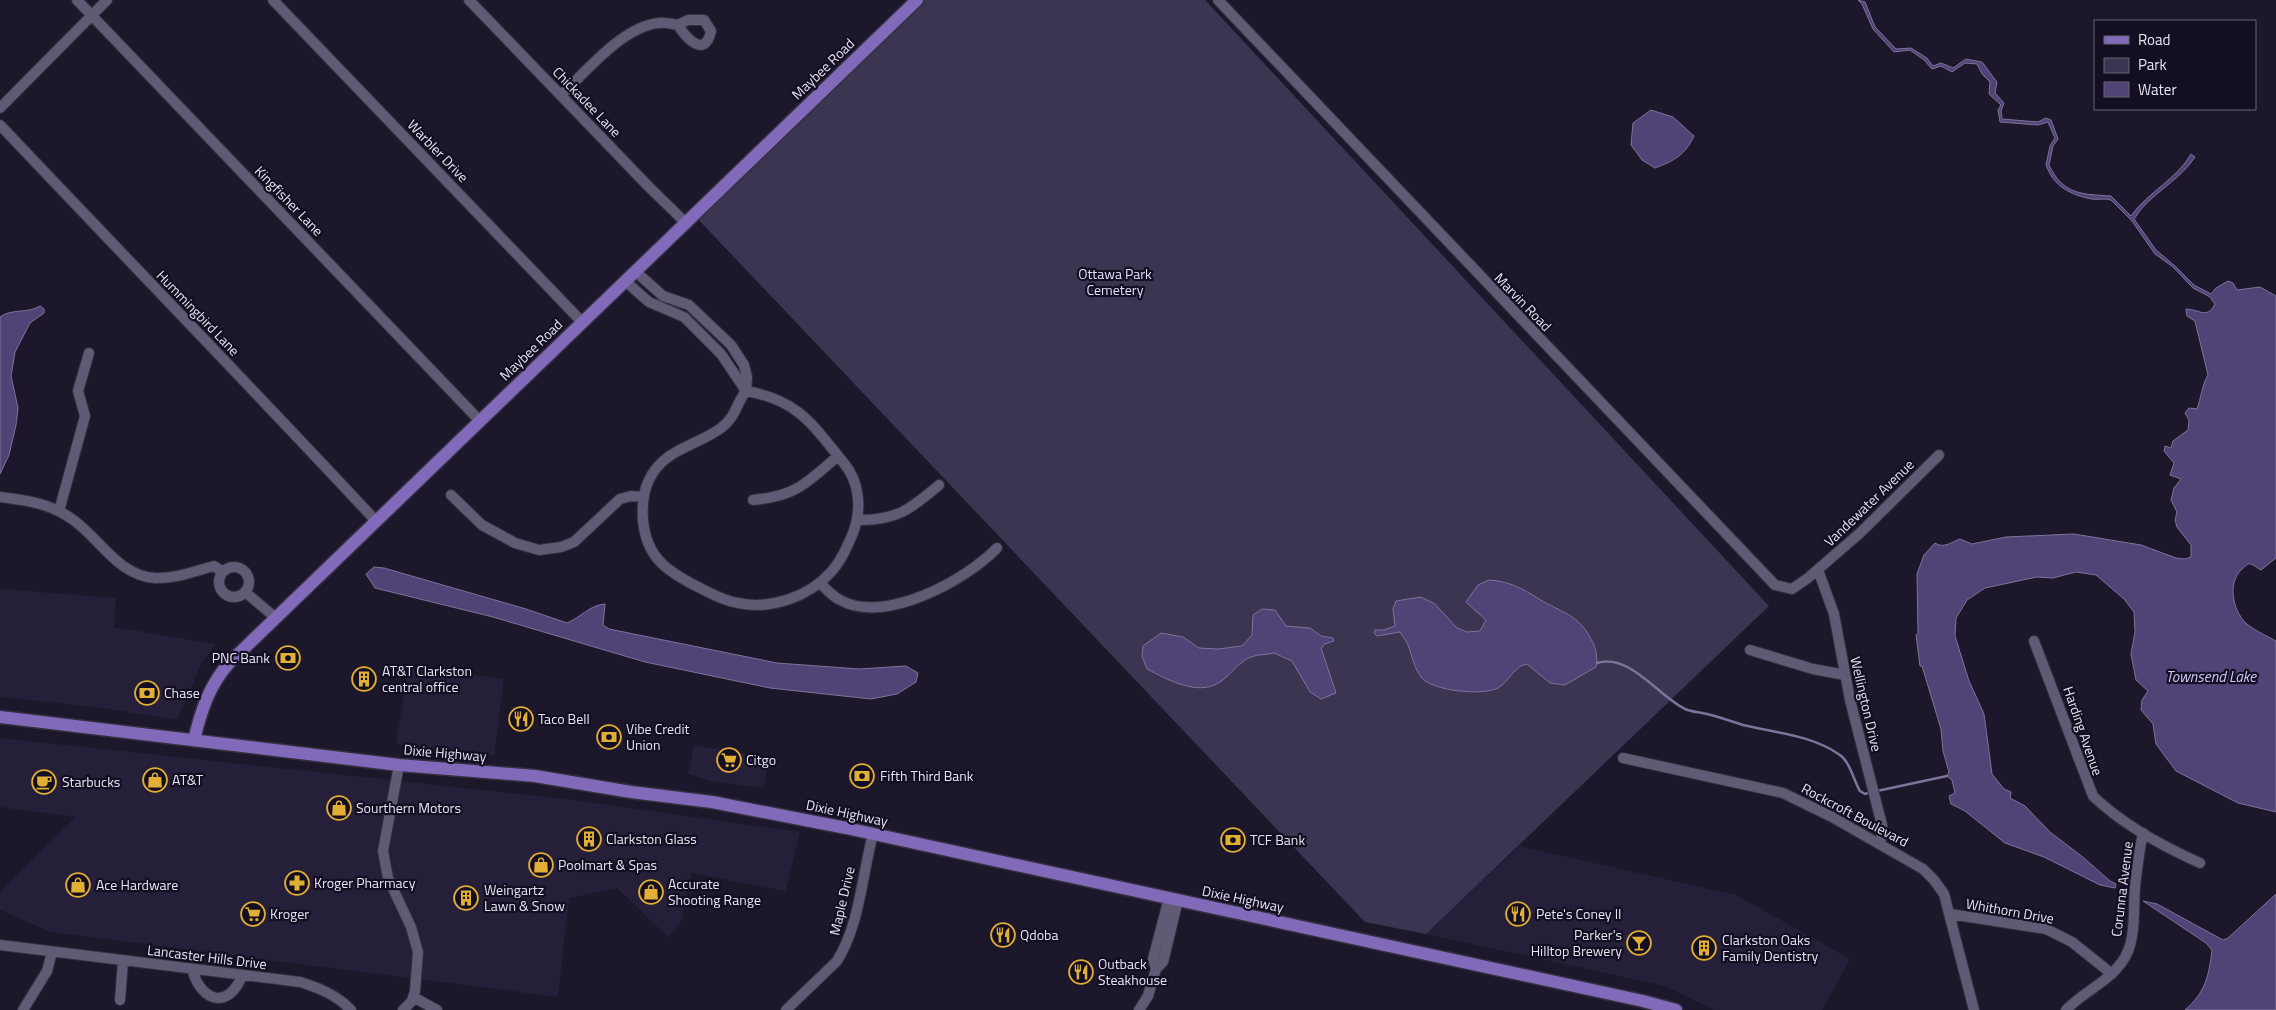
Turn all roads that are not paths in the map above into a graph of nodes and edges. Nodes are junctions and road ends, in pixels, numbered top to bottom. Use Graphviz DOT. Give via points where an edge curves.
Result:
graph roads {
  1 [pos="77,0"];
  2 [pos="107,0"];
  3 [pos="274,0"];
  4 [pos="469,0"];
  5 [pos="916,0"];
  6 [pos="1218,0"];
  7 [pos="92,16"];
  8 [pos="678,25"];
  9 [pos="561,95"];
  10 [pos="0,108"];
  11 [pos="0,125"];
  12 [pos="686,222"];
  13 [pos="635,272"];
  14 [pos="625,280"];
  15 [pos="663,296"];
  16 [pos="659,308"];
  17 [pos="582,322"];
  18 [pos="731,345"];
  19 [pos="89,353"];
  20 [pos="721,354"];
  21 [pos="746,391"];
  22 [pos="480,421"];
  23 [pos="1939,455"];
  24 [pos="838,456"];
  25 [pos="939,485"];
  26 [pos="451,495"];
  27 [pos="0,497"];
  28 [pos="644,497"];
  29 [pos="754,500"];
  30 [pos="58,511"];
  31 [pos="858,520"];
  32 [pos="376,521"];
  33 [pos="997,548"];
  34 [pos="1818,570"];
  35 [pos="223,572"];
  36 [pos="820,582"];
  37 [pos="245,592"];
  38 [pos="276,618"];
  39 [pos="2034,641"];
  40 [pos="1750,650"];
  41 [pos="1845,675"];
  42 [pos="0,716"];
  43 [pos="194,740"];
  44 [pos="1623,758"];
  45 [pos="399,765"];
  46 [pos="2143,833"];
  47 [pos="873,834"];
  48 [pos="1880,844"];
  49 [pos="2200,863"];
  50 [pos="1173,899"];
  51 [pos="1950,914"];
  52 [pos="0,945"];
  53 [pos="52,952"];
  54 [pos="123,961"];
  55 [pos="192,969"];
  56 [pos="2112,974"];
  57 [pos="242,976"];
  58 [pos="413,997"];
  59 [pos="120,1000"];
  60 [pos="347,1008"];
  61 [pos="23,1010"];
  62 [pos="403,1010"];
  63 [pos="437,1010"];
  64 [pos="786,1010"];
  65 [pos="1139,1010"];
  66 [pos="1676,1010"];
  67 [pos="1974,1010"];
  68 [pos="2066,1010"];
  1 -- 7 [label="street, Kingfisher Lane"];
  2 -- 7 [label="street"];
  3 -- 17 [label="street, Warbler Drive"];
  4 -- 9 [label="street, Chickadee Lane"];
  5 -- 12 [label="main road, Maybee Road"];
  6 -- 34 [label="street, Marvin Road" via="1768,579 1775,585 1792,589"];
  7 -- 10 [label="street"];
  7 -- 22 [label="street, Kingfisher Lane"];
  8 -- 9 [label="street" via="660,22 631,34 615,44"];
  9 -- 12 [label="street, Chickadee Lane"];
  11 -- 32 [label="street, Hummingbird Lane"];
  12 -- 13 [label="main road, Maybee Road"];
  13 -- 14 [label="main road, Maybee Road"];
  13 -- 15 [label="street"];
  14 -- 16 [label="street"];
  14 -- 17 [label="main road, Maybee Road"];
  15 -- 16 [label="street"];
  15 -- 18 [label="street" via="689,305"];
  16 -- 20 [label="street" via="684,317"];
  17 -- 22 [label="main road, Maybee Road"];
  18 -- 20 [label="street"];
  18 -- 21 [label="street" via="744,365"];
  19 -- 30 [label="street" via="78,391 85,416"];
  20 -- 21 [label="street"];
  21 -- 24 [label="street" via="792,406 820,431"];
  21 -- 28 [label="street" via="732,418 722,428 677,450 658,466 649,478"];
  22 -- 32 [label="main road, Maybee Road"];
  23 -- 34 [label="street, Vandewater Avenue"];
  24 -- 29 [label="street" via="796,490 786,495"];
  24 -- 31 [label="street" via="853,476"];
  25 -- 31 [label="street" via="900,514"];
  26 -- 28 [label="street" via="482,525 515,543 539,550 574,542 620,499"];
  27 -- 30 [label="street" via="31,501"];
  28 -- 36 [label="street" via="644,530 649,549 678,576 721,598 738,604 771,604 794,598"];
  30 -- 35 [label="street" via="89,532 122,566 137,574 153,578 172,577 214,566"];
  31 -- 36 [label="street" via="840,562"];
  32 -- 38 [label="main road, Maybee Road"];
  33 -- 36 [label="street" via="959,579 903,602 869,607 855,605 841,601"];
  34 -- 41 [label="street, Wellington Drive" via="1834,614"];
  35 -- 37 [label="street" via="219,583 224,593 235,597"];
  35 -- 37 [label="street" via="233,566 244,570 249,581"];
  37 -- 38 [label="street"];
  38 -- 43 [label="main road, Maybee Road" via="221,671 204,704"];
  39 -- 46 [label="street, Harding Avenue" via="2093,796"];
  40 -- 41 [label="street"];
  41 -- 48 [label="street, Wellington Drive" via="1882,824"];
  42 -- 43 [label="main road, Dixie Highway"];
  43 -- 45 [label="main road, Dixie Highway"];
  44 -- 48 [label="street, Rockcroft Boulevard" via="1783,793"];
  45 -- 47 [label="main road, Dixie Highway" via="534,776 712,802"];
  45 -- 58 [label="street" via="383,851 388,878 411,927 418,952"];
  46 -- 49 [label="street, Harding Avenue"];
  46 -- 56 [label="street, Corunna Avenue" via="2135,886 2133,932 2126,955"];
  47 -- 50 [label="main road, Dixie Highway"];
  47 -- 64 [label="street, Maple Drive" via="853,924 843,952"];
  48 -- 51 [label="street, Rockcroft Boulevard" via="1923,869 1934,880 1944,894"];
  50 -- 65 [label="street" via="1153,959 1156,969 1148,996"];
  50 -- 66 [label="main road, Dixie Highway"];
  51 -- 56 [label="street, Whithorn Drive" via="2046,929 2072,942"];
  51 -- 67 [label="street, Rockcroft Boulevard"];
  52 -- 53 [label="street, Lancaster Hills Drive"];
  53 -- 54 [label="street, Lancaster Hills Drive"];
  53 -- 61 [label="street" via="47,971"];
  54 -- 55 [label="street, Lancaster Hills Drive"];
  54 -- 59 [label="street"];
  55 -- 57 [label="street, Lancaster Hills Drive"];
  55 -- 57 [label="street" via="201,991 217,1000 233,993"];
  56 -- 68 [label="street, Corunna Avenue"];
  57 -- 60 [label="street, Lancaster Hills Drive" via="300,982 321,989"];
  58 -- 62 [label="street"];
  58 -- 63 [label="street"];
}
